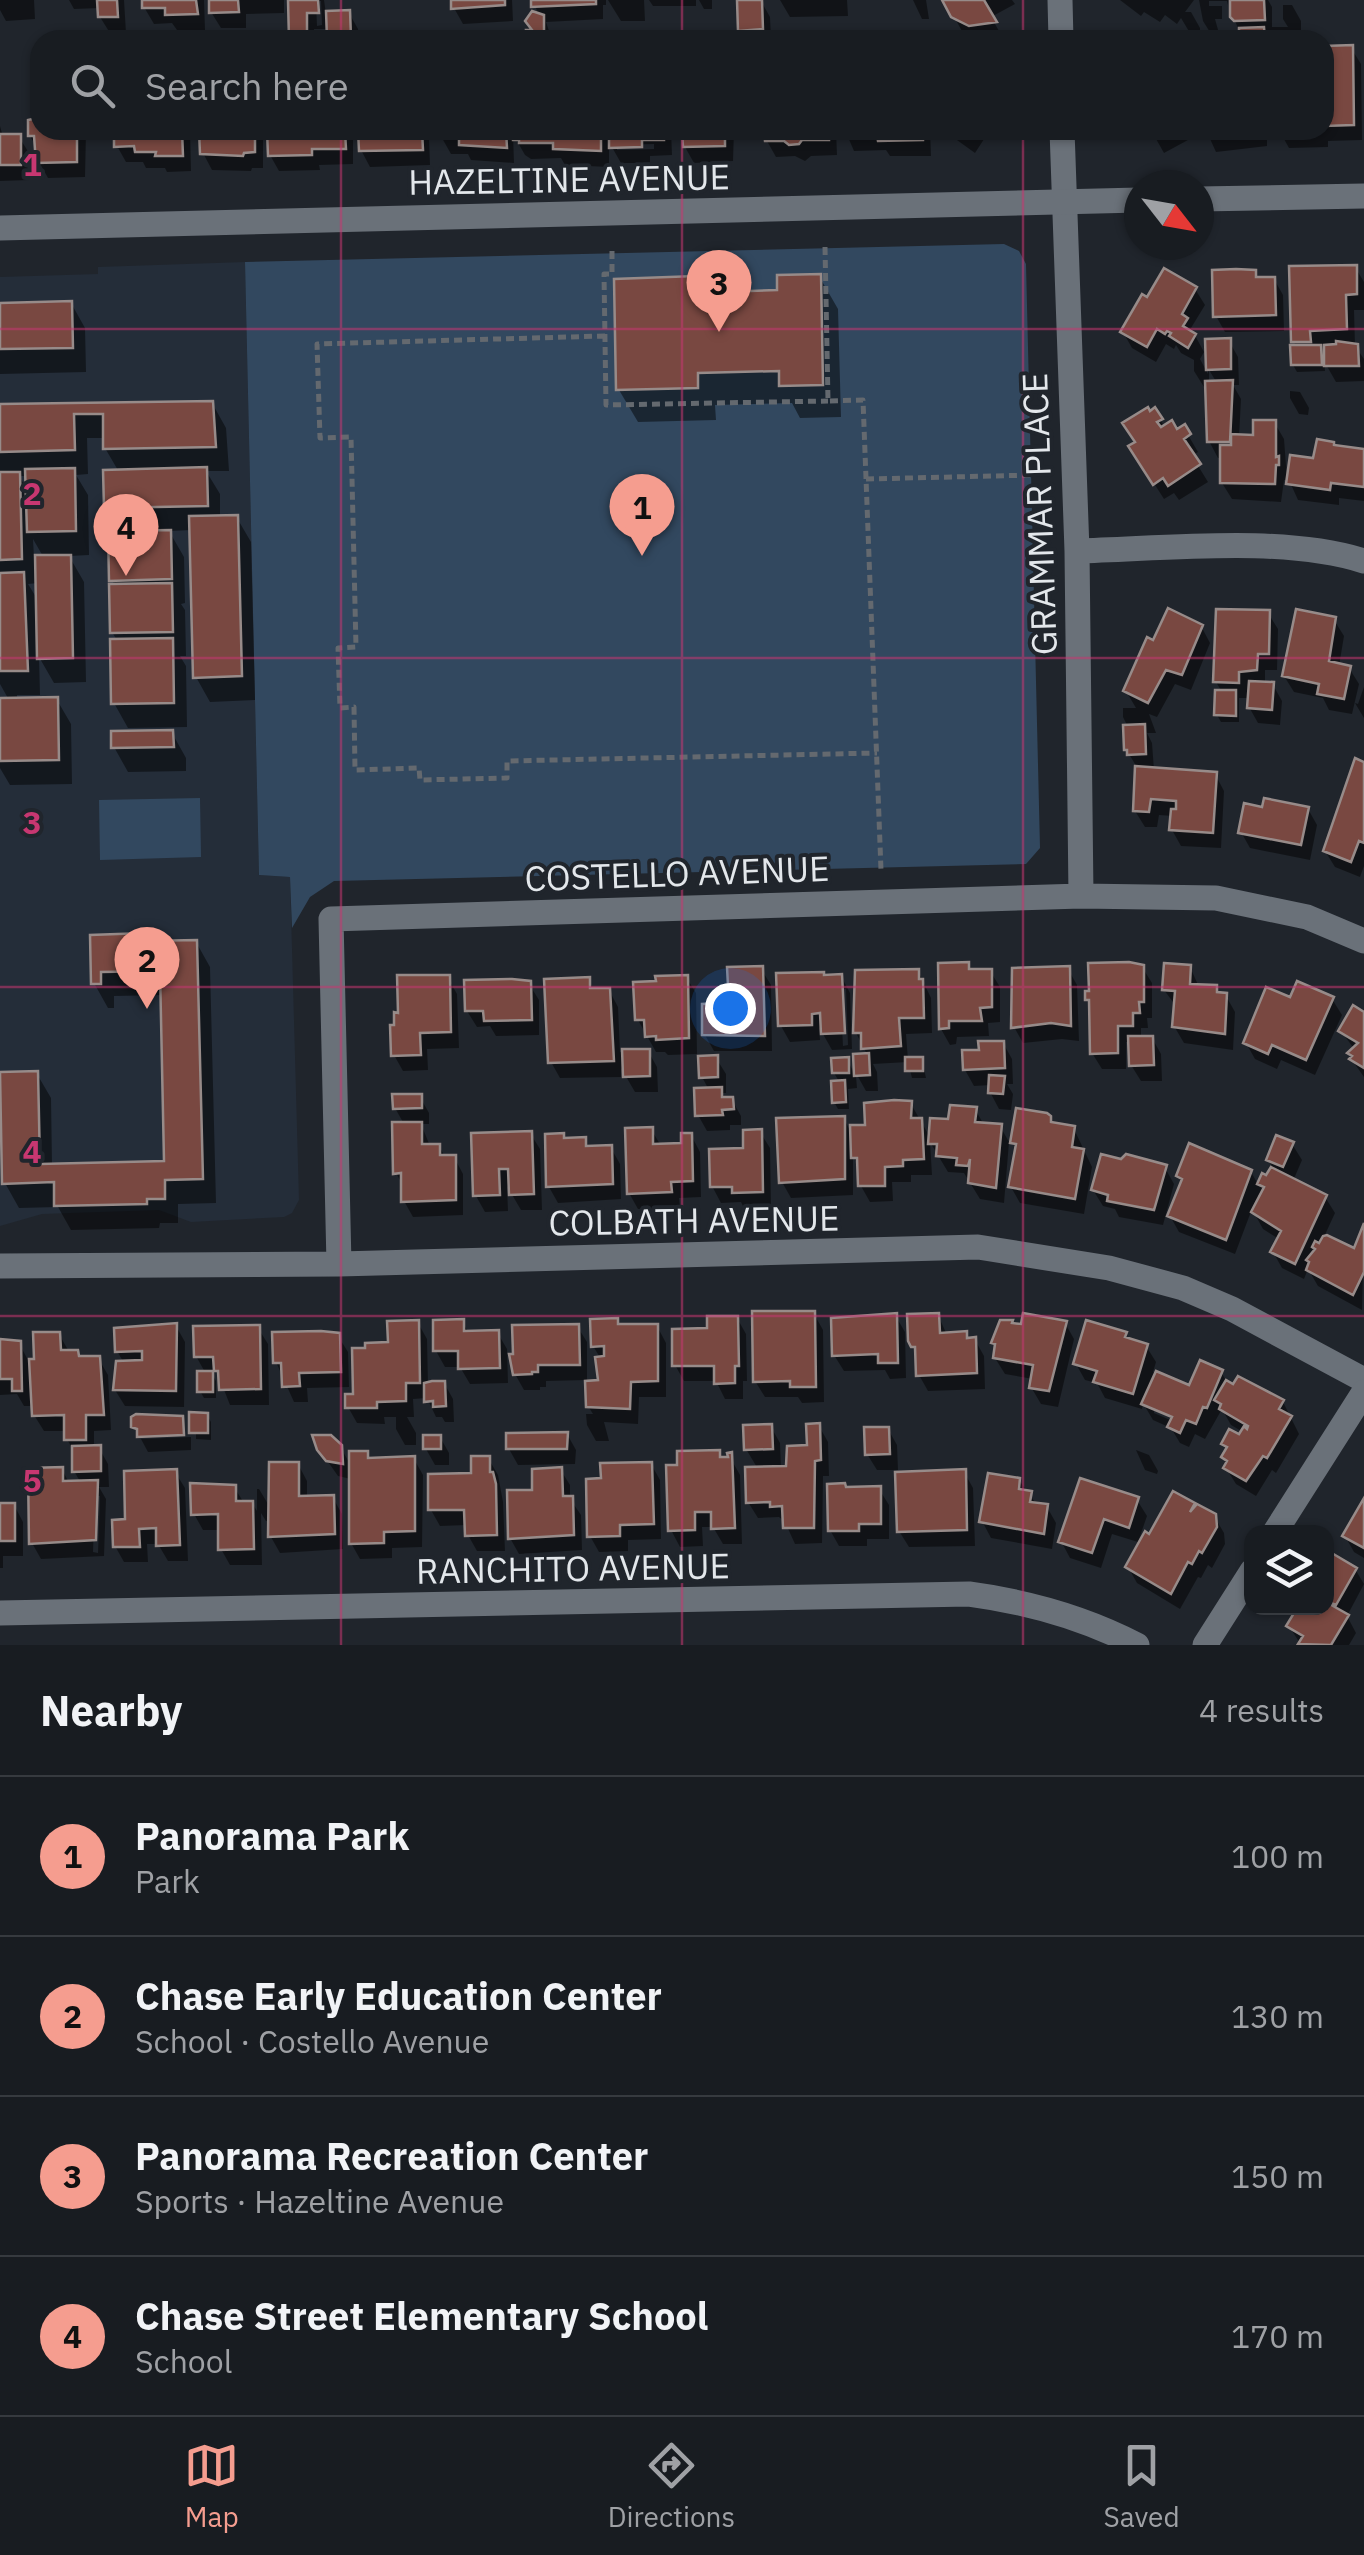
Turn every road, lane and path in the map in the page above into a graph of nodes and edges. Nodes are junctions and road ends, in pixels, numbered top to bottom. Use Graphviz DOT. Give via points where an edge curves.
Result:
graph roads {
  1 [pos="1060,0"];
  2 [pos="1060,30"];
  3 [pos="1062,140"];
  4 [pos="1364,196"];
  5 [pos="1214,199"];
  6 [pos="1124,200"];
  7 [pos="1062,202"];
  8 [pos="0,228"];
  9 [pos="825,246"];
  10 [pos="612,251"];
  11 [pos="605,336"];
  12 [pos="828,401"];
  13 [pos="1033,475"];
  14 [pos="866,479"];
  15 [pos="1077,551"];
  16 [pos="1364,561"];
  17 [pos="877,753"];
  18 [pos="881,870"];
  19 [pos="1081,896"];
  20 [pos="1364,941"];
  21 [pos="339,1264"];
  22 [pos="0,1266"];
  23 [pos="1364,1380"];
  24 [pos="1364,1392"];
  25 [pos="1280,1525"];
  26 [pos="1244,1584"];
  27 [pos="0,1613"];
  28 [pos="1138,1645"];
  29 [pos="1205,1645"];
  1 -- 2 [label="street"];
  3 -- 7 [label="street, GRAMMAR PLACE"];
  4 -- 5 [label="street"];
  6 -- 7 [label="street, HAZELTINE AVENUE"];
  7 -- 8 [label="street, HAZELTINE AVENUE"];
  7 -- 15 [label="street, GRAMMAR PLACE"];
  9 -- 12 [label="path"];
  10 -- 11 [label="path" via="612,274 604,274"];
  11 -- 12 [label="path" via="606,405"];
  11 -- 17 [label="path" via="316,344 320,438 351,437 356,647 338,648 340,708 354,707 356,770 420,768 420,780 507,778 507,761"];
  12 -- 14 [label="path" via="863,400"];
  13 -- 14 [label="path"];
  14 -- 17 [label="path"];
  15 -- 16 [label="street" via="1260,547"];
  15 -- 19 [label="street, GRAMMAR PLACE"];
  17 -- 18 [label="path"];
  19 -- 20 [label="street, COSTELLO AVENUE" via="1216,898 1307,917"];
  19 -- 21 [label="street, COSTELLO AVENUE" via="331,919"];
  21 -- 22 [label="street, COLBATH AVENUE"];
  21 -- 23 [label="street, COLBATH AVENUE" via="978,1247 1109,1268 1183,1288"];
  24 -- 25 [label="street"];
  26 -- 29 [label="street"];
  27 -- 28 [label="street, RANCHITO AVENUE" via="968,1594 1022,1600"];
}
